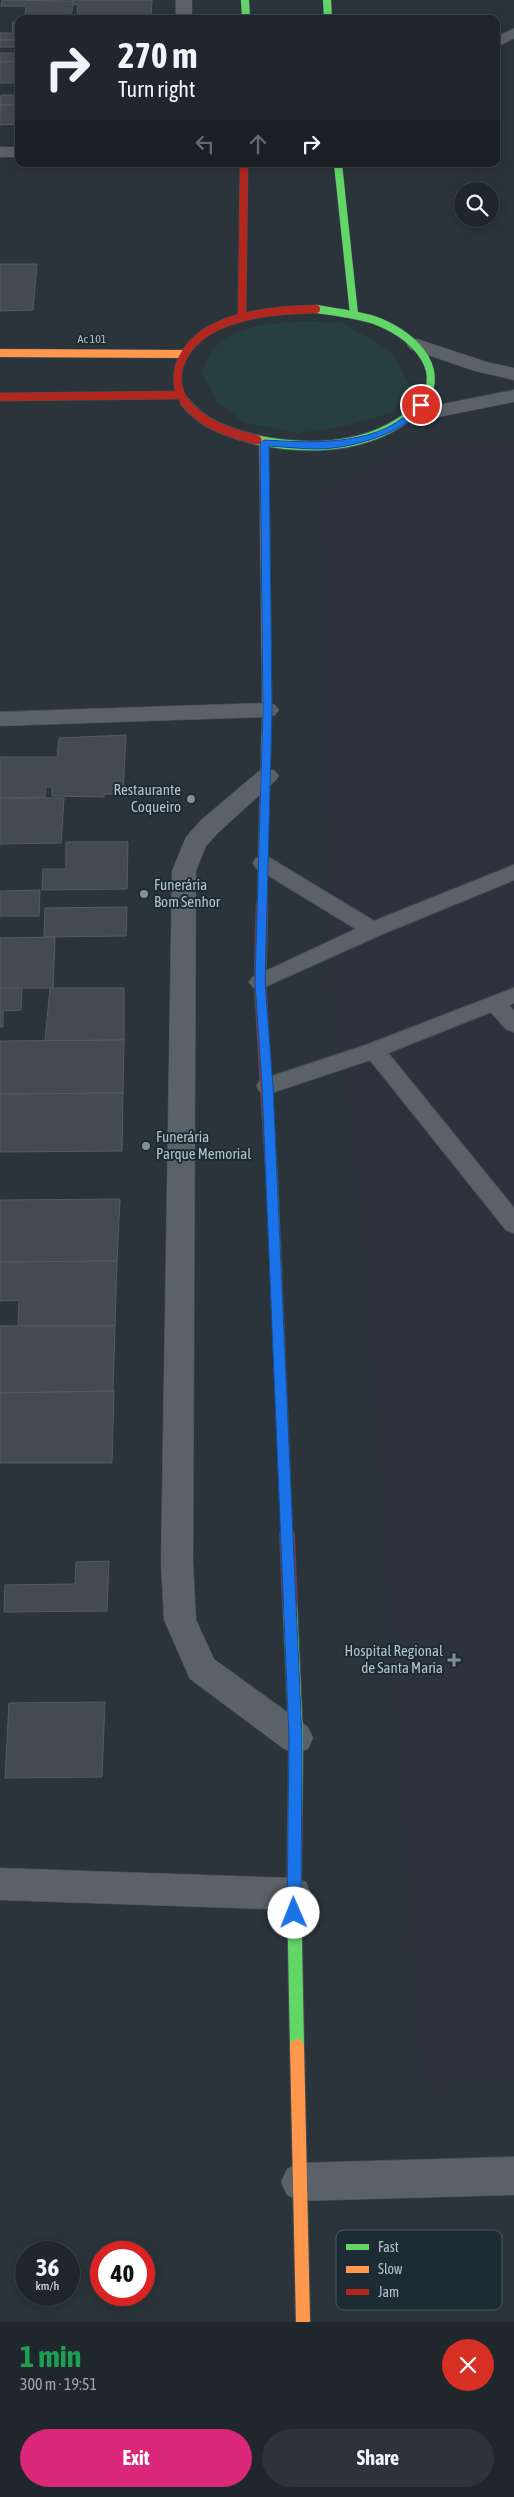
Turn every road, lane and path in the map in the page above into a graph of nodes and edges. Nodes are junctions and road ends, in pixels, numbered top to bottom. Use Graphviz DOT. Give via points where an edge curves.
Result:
graph roads {
  1 [pos="184,0"];
  2 [pos="245,0"];
  3 [pos="327,0"];
  4 [pos="184,15"];
  5 [pos="246,15"];
  6 [pos="328,15"];
  7 [pos="514,33"];
  8 [pos="500,41"];
  9 [pos="0,152"];
  10 [pos="15,152"];
  11 [pos="244,167"];
  12 [pos="338,167"];
  13 [pos="354,314"];
  14 [pos="242,316"];
  15 [pos="417,345"];
  16 [pos="0,353"];
  17 [pos="183,354"];
  18 [pos="514,374"];
  19 [pos="180,395"];
  20 [pos="514,396"];
  21 [pos="0,397"];
  22 [pos="412,416"];
  23 [pos="264,443"];
  24 [pos="267,710"];
  25 [pos="0,719"];
  26 [pos="266,776"];
  27 [pos="263,863"];
  28 [pos="514,872"];
  29 [pos="373,930"];
  30 [pos="260,982"];
  31 [pos="505,999"];
  32 [pos="514,1024"];
  33 [pos="374,1050"];
  34 [pos="268,1086"];
  35 [pos="514,1224"];
  36 [pos="296,1738"];
  37 [pos="0,1884"];
  38 [pos="294,1894"];
  39 [pos="514,2176"];
  40 [pos="300,2182"];
  41 [pos="303,2322"];
  1 -- 4 [label="street"];
  2 -- 5 [label="street"];
  3 -- 6 [label="street"];
  7 -- 8 [label="lane"];
  9 -- 10 [label="street"];
  11 -- 14 [label="street"];
  12 -- 13 [label="street"];
  13 -- 14 [label="street" via="316,309 278,310"];
  13 -- 15 [label="street" via="390,326"];
  14 -- 17 [label="street" via="204,334"];
  15 -- 18 [label="street"];
  15 -- 22 [label="street" via="432,368 430,393"];
  16 -- 17 [label="street, Ac 101"];
  17 -- 19 [label="street" via="175,374"];
  19 -- 21 [label="street"];
  19 -- 23 [label="street" via="197,415 226,432"];
  20 -- 22 [label="street"];
  22 -- 23 [label="street" via="373,437 320,446"];
  23 -- 24 [label="street"];
  24 -- 25 [label="street"];
  24 -- 26 [label="street"];
  26 -- 27 [label="street"];
  26 -- 36 [label="street" via="195,843 184,871 177,1563 180,1620 202,1670"];
  27 -- 29 [label="lane"];
  27 -- 30 [label="street"];
  28 -- 29 [label="lane"];
  29 -- 30 [label="lane"];
  30 -- 34 [label="street"];
  31 -- 32 [label="lane"];
  31 -- 33 [label="lane"];
  33 -- 34 [label="lane"];
  33 -- 35 [label="lane"];
  34 -- 36 [label="street"];
  36 -- 38 [label="street"];
  37 -- 38 [label="street"];
  38 -- 40 [label="street"];
  39 -- 40 [label="street"];
  40 -- 41 [label="street"];
}
